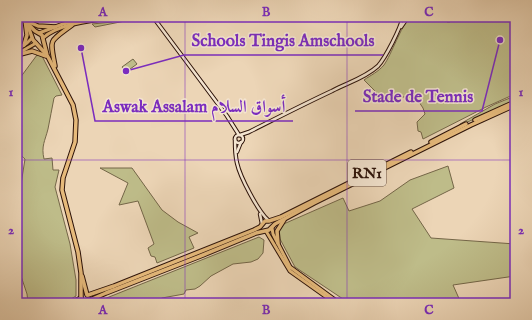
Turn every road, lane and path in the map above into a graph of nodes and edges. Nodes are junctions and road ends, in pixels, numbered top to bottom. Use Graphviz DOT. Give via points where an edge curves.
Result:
graph roads {
  1 [pos="96,17"];
  2 [pos="114,17"];
  3 [pos="153,17"];
  4 [pos="406,17"];
  5 [pos="512,17"];
  6 [pos="24,19"];
  7 [pos="515,19"];
  8 [pos="72,25"];
  9 [pos="55,27"];
  10 [pos="399,28"];
  11 [pos="38,33"];
  12 [pos="32,37"];
  13 [pos="43,39"];
  14 [pos="36,43"];
  15 [pos="24,45"];
  16 [pos="17,50"];
  17 [pos="17,55"];
  18 [pos="48,57"];
  19 [pos="55,70"];
  20 [pos="515,104"];
  21 [pos="234,126"];
  22 [pos="249,132"];
  23 [pos="240,135"];
  24 [pos="235,138"];
  25 [pos="243,139"];
  26 [pos="241,142"];
  27 [pos="236,154"];
  28 [pos="259,209"];
  29 [pos="286,218"];
  30 [pos="269,221"];
  31 [pos="262,224"];
  32 [pos="272,227"];
  33 [pos="265,230"];
  34 [pos="278,243"];
  35 [pos="81,273"];
  36 [pos="88,295"];
  37 [pos="81,298"];
  38 [pos="89,301"];
  39 [pos="71,303"];
  40 [pos="83,303"];
  41 [pos="335,303"];
  42 [pos="339,303"];
  1 -- 9 [label="main road"];
  2 -- 8 [label="main road"];
  3 -- 21 [label="street"];
  4 -- 10 [label="street"];
  4 -- 10 [label="street"];
  5 -- 7 [label="street"];
  6 -- 9 [label="highway" via="38,26"];
  6 -- 11 [label="highway"];
  6 -- 12 [label="highway"];
  6 -- 15 [label="highway" via="27,34"];
  8 -- 13 [label="main road" via="57,29"];
  8 -- 19 [label="highway" via="51,42"];
  9 -- 11 [label="main road"];
  10 -- 22 [label="street" via="378,66 370,72"];
  11 -- 12 [label="highway"];
  11 -- 13 [label="highway"];
  12 -- 14 [label="highway"];
  12 -- 15 [label="main road"];
  13 -- 14 [label="highway"];
  13 -- 18 [label="highway"];
  14 -- 17 [label="main road"];
  14 -- 18 [label="highway"];
  15 -- 16 [label="main road"];
  17 -- 18 [label="highway" via="32,51"];
  18 -- 19 [label="highway"];
  19 -- 35 [label="highway" via="70,98 76,120 75,142 63,178 62,190"];
  20 -- 29 [label="highway, RN1"];
  20 -- 30 [label="highway, RN1" via="452,131"];
  21 -- 23 [label="street"];
  21 -- 24 [label="street"];
  22 -- 23 [label="street"];
  22 -- 25 [label="street"];
  23 -- 24 [label="street"];
  23 -- 25 [label="street"];
  24 -- 26 [label="street" via="237,142"];
  24 -- 27 [label="street"];
  25 -- 26 [label="street"];
  26 -- 27 [label="street"];
  27 -- 28 [label="street" via="240,171"];
  28 -- 30 [label="street"];
  28 -- 31 [label="street"];
  29 -- 32 [label="highway, RN1"];
  29 -- 34 [label="highway" via="277,231"];
  30 -- 31 [label="highway, RN1"];
  30 -- 32 [label="highway"];
  31 -- 33 [label="highway"];
  31 -- 36 [label="highway, RN1" via="224,243"];
  32 -- 33 [label="highway, RN1"];
  32 -- 34 [label="main road"];
  33 -- 38 [label="highway, RN1"];
  33 -- 41 [label="main road" via="290,271"];
  34 -- 42 [label="main road" via="292,269"];
  35 -- 36 [label="highway"];
  35 -- 37 [label="highway"];
  36 -- 37 [label="highway, RN1"];
  36 -- 38 [label="highway, RN1"];
  37 -- 39 [label="highway, RN1"];
  37 -- 40 [label="highway"];
}
